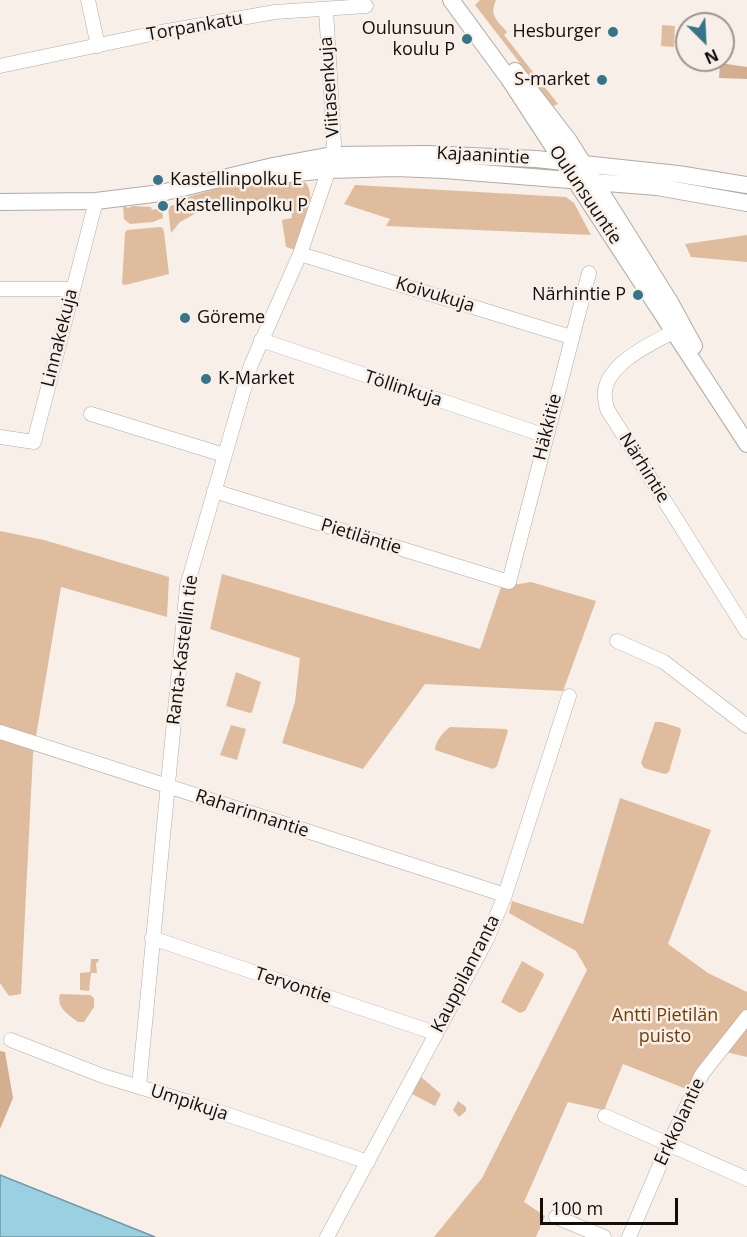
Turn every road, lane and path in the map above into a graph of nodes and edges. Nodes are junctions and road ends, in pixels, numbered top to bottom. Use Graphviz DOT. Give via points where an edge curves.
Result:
graph roads {
  1 [pos="87,0"];
  2 [pos="451,0"];
  3 [pos="463,0"];
  4 [pos="366,6"];
  5 [pos="326,10"];
  6 [pos="98,46"];
  7 [pos="0,66"];
  8 [pos="562,161"];
  9 [pos="330,163"];
  10 [pos="583,164"];
  11 [pos="575,180"];
  12 [pos="594,181"];
  13 [pos="747,185"];
  14 [pos="96,201"];
  15 [pos="0,202"];
  16 [pos="747,202"];
  17 [pos="300,254"];
  18 [pos="589,273"];
  19 [pos="0,289"];
  20 [pos="72,290"];
  21 [pos="679,329"];
  22 [pos="570,337"];
  23 [pos="261,340"];
  24 [pos="91,414"];
  25 [pos="546,436"];
  26 [pos="0,437"];
  27 [pos="747,444"];
  28 [pos="224,454"];
  29 [pos="214,491"];
  30 [pos="509,582"];
  31 [pos="747,632"];
  32 [pos="617,641"];
  33 [pos="569,696"];
  34 [pos="747,726"];
  35 [pos="0,732"];
  36 [pos="167,786"];
  37 [pos="505,896"];
  38 [pos="152,938"];
  39 [pos="746,1020"];
  40 [pos="435,1033"];
  41 [pos="11,1040"];
  42 [pos="139,1086"];
  43 [pos="605,1116"];
  44 [pos="668,1146"];
  45 [pos="368,1162"];
  46 [pos="747,1179"];
  47 [pos="556,1217"];
  48 [pos="327,1237"];
  49 [pos="604,1237"];
  50 [pos="629,1237"];
  1 -- 6 [label="street"];
  2 -- 8 [label="main road, Oulunsuuntie" via="488,48"];
  3 -- 10 [label="main road, Oulunsuuntie"];
  4 -- 5 [label="street, Torpankatu"];
  5 -- 6 [label="street, Torpankatu" via="275,12"];
  5 -- 9 [label="street, Viitasenkuja" via="334,144"];
  6 -- 7 [label="street, Torpankatu"];
  8 -- 9 [label="main road, Kajaanintie" via="427,154"];
  8 -- 10 [label="main road, Kajaanintie"];
  8 -- 11 [label="main road, Oulunsuuntie"];
  9 -- 11 [label="main road, Kajaanintie"];
  9 -- 14 [label="main road, Kajaanintie"];
  9 -- 17 [label="street, Ranta-Kastellin tie"];
  10 -- 12 [label="main road, Oulunsuuntie"];
  10 -- 13 [label="main road, Kajaanintie"];
  11 -- 12 [label="main road, Kajaanintie"];
  11 -- 21 [label="main road, Oulunsuuntie"];
  12 -- 16 [label="main road, Kajaanintie"];
  12 -- 21 [label="main road, Oulunsuuntie"];
  14 -- 15 [label="main road, Kajaanintie"];
  14 -- 20 [label="street, Linnakekuja"];
  17 -- 22 [label="street, Koivukuja"];
  17 -- 23 [label="street, Ranta-Kastellin tie"];
  18 -- 22 [label="street, Häkkitie"];
  19 -- 20 [label="street"];
  20 -- 26 [label="street, Linnakekuja" via="34,442"];
  21 -- 27 [label="main road, Oulunsuuntie"];
  21 -- 31 [label="street, Närhintie" via="625,360 613,372 605,390 607,409"];
  22 -- 25 [label="street, Häkkitie"];
  23 -- 25 [label="street, Töllinkuja"];
  23 -- 28 [label="street, Ranta-Kastellin tie"];
  24 -- 28 [label="street"];
  25 -- 30 [label="street, Häkkitie"];
  28 -- 29 [label="street, Ranta-Kastellin tie"];
  29 -- 30 [label="street, Pietiläntie"];
  29 -- 36 [label="street, Ranta-Kastellin tie" via="187,586"];
  32 -- 34 [label="street" via="664,663"];
  33 -- 37 [label="street, Kauppilanranta"];
  35 -- 36 [label="street, Raharinnantie"];
  36 -- 37 [label="street, Raharinnantie"];
  36 -- 38 [label="street, Ranta-Kastellin tie"];
  37 -- 40 [label="street, Kauppilanranta" via="487,939"];
  38 -- 40 [label="street, Tervontie"];
  38 -- 42 [label="street, Ranta-Kastellin tie"];
  39 -- 44 [label="street, Erkkolantie" via="702,1074"];
  40 -- 45 [label="street, Kauppilanranta"];
  41 -- 42 [label="street, Umpikuja"];
  42 -- 45 [label="street, Umpikuja"];
  43 -- 44 [label="street"];
  44 -- 46 [label="street"];
  44 -- 50 [label="street, Erkkolantie"];
  45 -- 48 [label="street, Kauppilanranta"];
  47 -- 49 [label="street"];
}
